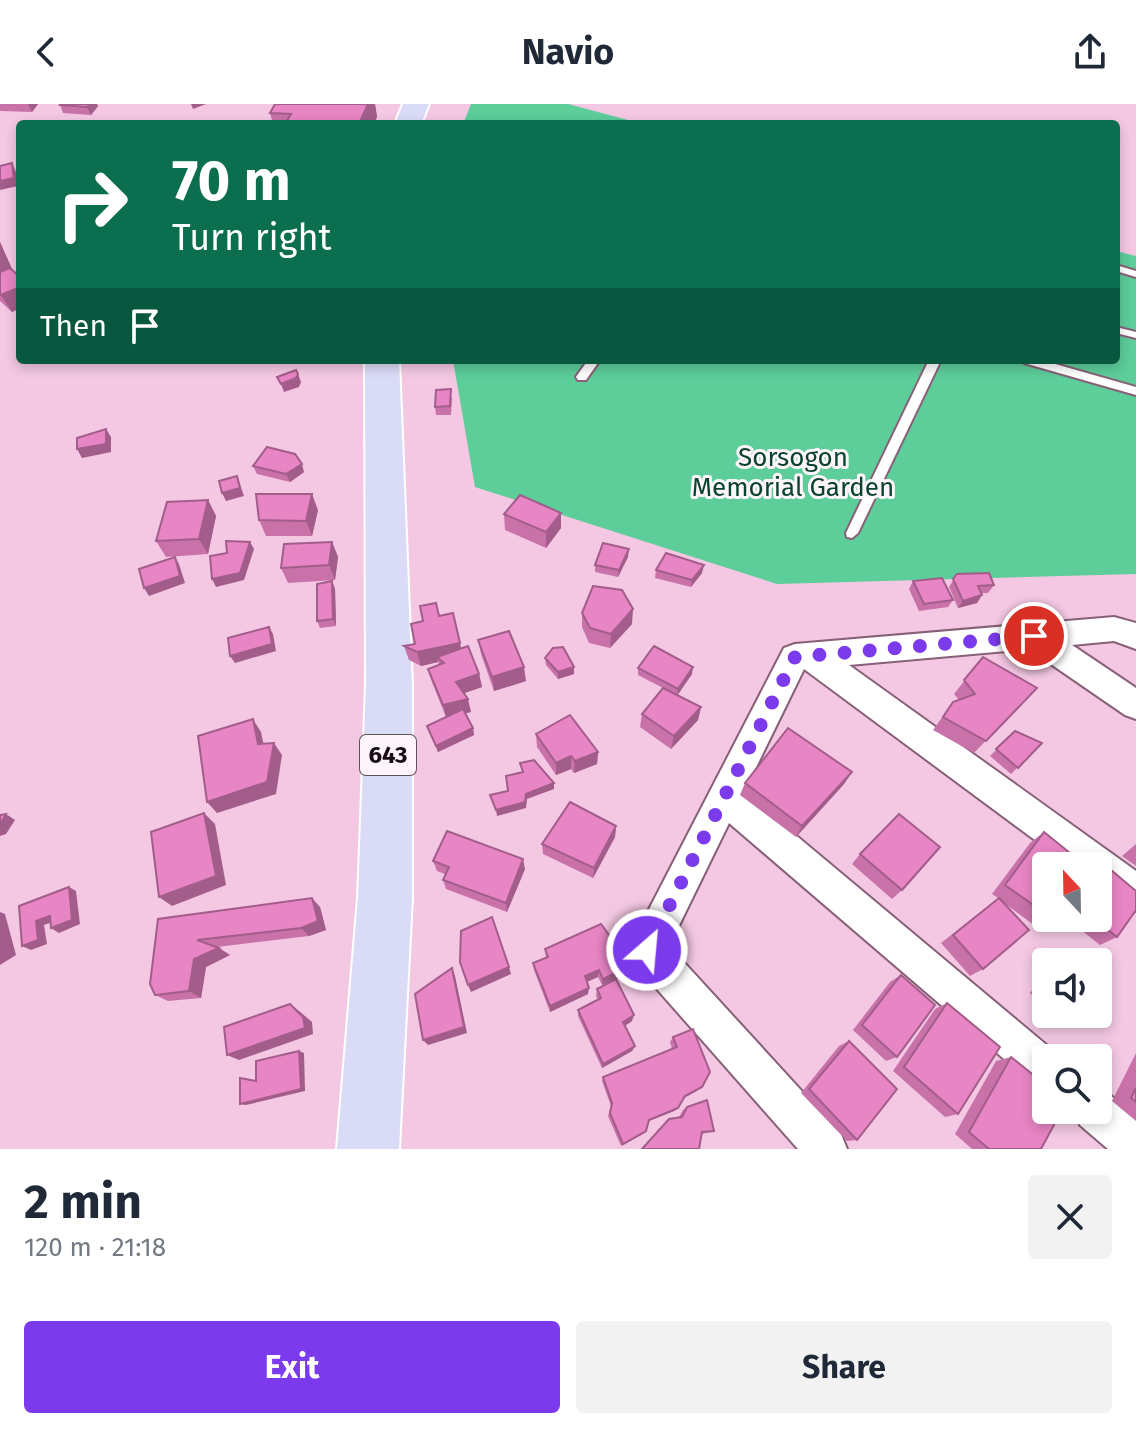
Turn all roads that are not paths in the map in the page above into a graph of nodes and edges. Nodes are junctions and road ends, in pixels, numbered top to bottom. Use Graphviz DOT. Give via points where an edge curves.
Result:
graph roads {
  1 [pos="382,364"];
  2 [pos="591,364"];
  3 [pos="933,364"];
  4 [pos="1042,364"];
  5 [pos="582,377"];
  6 [pos="1136,391"];
  7 [pos="852,533"];
  8 [pos="1034,636"];
  9 [pos="1136,636"];
  10 [pos="812,656"];
  11 [pos="1136,705"];
  12 [pos="724,797"];
  13 [pos="1136,893"];
  14 [pos="1032,1057"];
  15 [pos="1111,1124"];
  16 [pos="1136,1145"];
  17 [pos="368,1149"];
  18 [pos="826,1149"];
  1 -- 17 [label="highway, 643" via="389,685 385,898"];
  2 -- 5 [label="lane"];
  3 -- 7 [label="lane"];
  4 -- 6 [label="lane"];
  8 -- 9 [label="street" via="1114,629"];
  8 -- 10 [label="street"];
  8 -- 11 [label="street"];
  10 -- 12 [label="street" via="795,657"];
  10 -- 13 [label="street"];
  12 -- 14 [label="street"];
  12 -- 18 [label="street" via="647,950"];
  15 -- 16 [label="street"];
}
